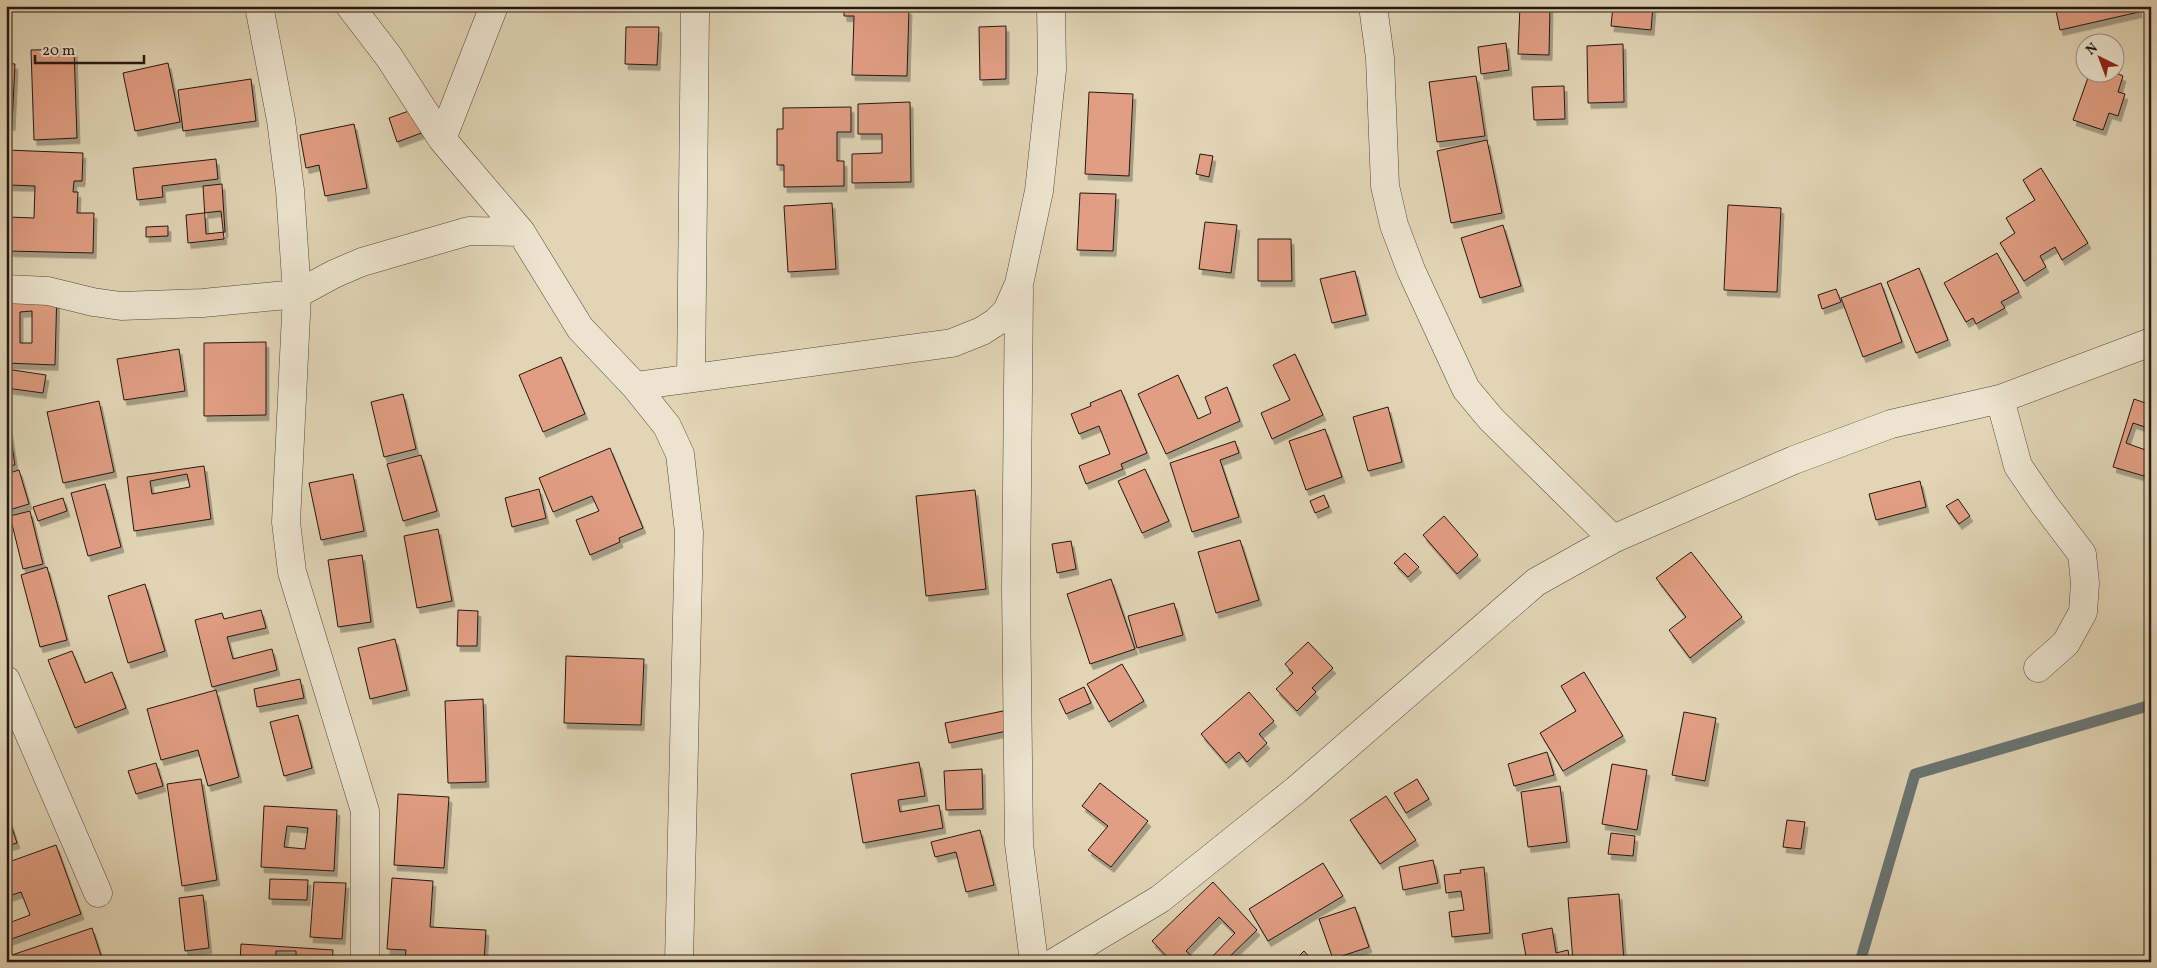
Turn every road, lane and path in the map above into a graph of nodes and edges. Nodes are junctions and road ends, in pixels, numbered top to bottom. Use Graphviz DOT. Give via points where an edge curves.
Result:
graph roads {
  1 [pos="260,6"];
  2 [pos="350,6"];
  3 [pos="494,6"];
  4 [pos="697,6"];
  5 [pos="1051,6"];
  6 [pos="1373,6"];
  7 [pos="442,139"];
  8 [pos="522,232"];
  9 [pos="1019,284"];
  10 [pos="6,290"];
  11 [pos="298,294"];
  12 [pos="2151,342"];
  13 [pos="691,378"];
  14 [pos="635,386"];
  15 [pos="2000,399"];
  16 [pos="1613,539"];
  17 [pos="2038,668"];
  18 [pos="6,680"];
  19 [pos="98,893"];
  20 [pos="365,962"];
  21 [pos="679,962"];
  22 [pos="1034,962"];
  23 [pos="1055,962"];
  1 -- 11 [label="street" via="281,120"];
  2 -- 7 [label="street" via="389,57"];
  3 -- 7 [label="street"];
  4 -- 13 [label="street"];
  5 -- 9 [label="street" via="1052,70 1039,191"];
  6 -- 16 [label="street" via="1380,58 1384,186 1411,270 1466,389 1491,419"];
  7 -- 8 [label="street"];
  8 -- 11 [label="street" via="469,230 362,262"];
  8 -- 14 [label="street" via="580,328"];
  9 -- 13 [label="street" via="1007,312 996,322 952,343"];
  9 -- 22 [label="street" via="1016,590 1019,844"];
  10 -- 11 [label="street" via="48,291 121,306 203,303"];
  11 -- 20 [label="street" via="286,522 292,572 365,811"];
  12 -- 15 [label="street"];
  13 -- 14 [label="street"];
  14 -- 21 [label="street" via="667,426 680,454 689,532"];
  15 -- 16 [label="street" via="1891,424 1794,460"];
  15 -- 17 [label="street" via="2018,466 2082,554 2083,612 2066,643"];
  16 -- 23 [label="street" via="1536,582 1296,790 1160,899"];
  18 -- 19 [label="street"];
}
